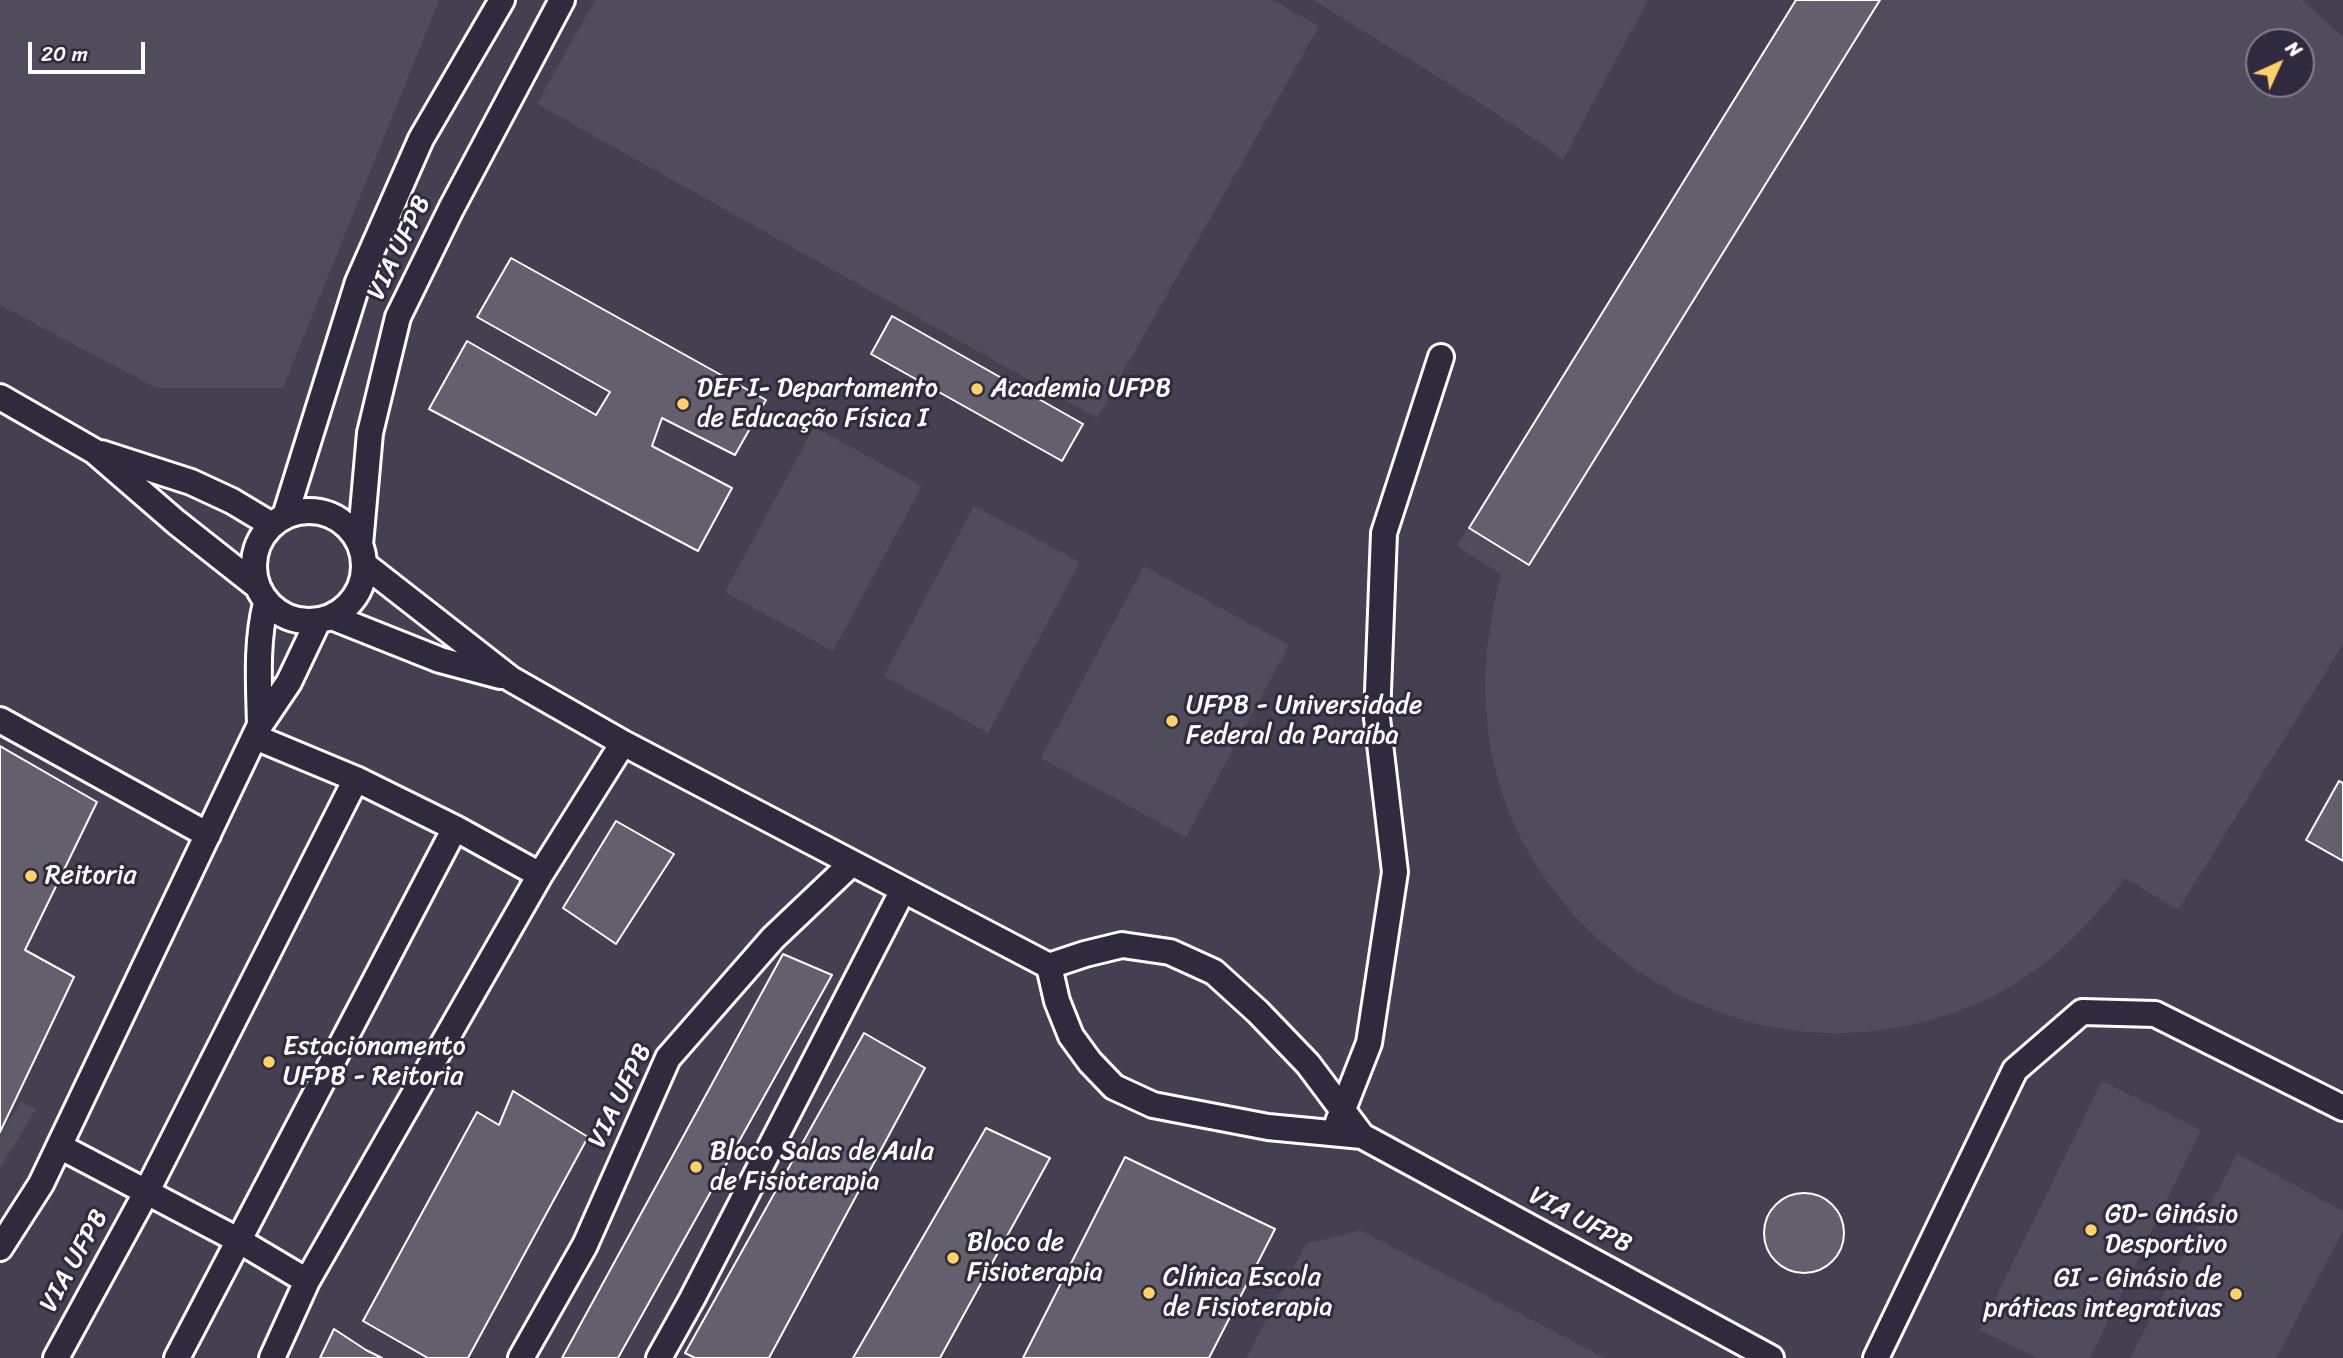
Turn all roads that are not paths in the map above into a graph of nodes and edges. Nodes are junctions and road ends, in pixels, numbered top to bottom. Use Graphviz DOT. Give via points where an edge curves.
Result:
graph roads {
  1 [pos="502,0"];
  2 [pos="562,0"];
  3 [pos="1441,357"];
  4 [pos="0,397"];
  5 [pos="94,451"];
  6 [pos="279,520"];
  7 [pos="363,555"];
  8 [pos="262,594"];
  9 [pos="325,619"];
  10 [pos="510,679"];
  11 [pos="0,720"];
  12 [pos="257,731"];
  13 [pos="623,743"];
  14 [pos="356,779"];
  15 [pos="455,828"];
  16 [pos="208,835"];
  17 [pos="852,863"];
  18 [pos="540,874"];
  19 [pos="903,890"];
  20 [pos="1049,967"];
  21 [pos="2343,1108"];
  22 [pos="1338,1122"];
  23 [pos="59,1146"];
  24 [pos="146,1193"];
  25 [pos="238,1241"];
  26 [pos="0,1248"];
  27 [pos="307,1281"];
  28 [pos="56,1358"];
  29 [pos="177,1358"];
  30 [pos="272,1358"];
  31 [pos="521,1358"];
  32 [pos="659,1358"];
  33 [pos="1771,1358"];
  34 [pos="1876,1358"];
  1 -- 6 [label="lane, VIA UFPB" via="421,139 358,282"];
  2 -- 7 [label="lane, VIA UFPB" via="398,317 370,433"];
  3 -- 22 [label="lane" via="1384,533 1377,718 1395,872 1369,1043"];
  4 -- 5 [label="lane"];
  5 -- 6 [label="lane" via="191,482"];
  5 -- 8 [label="lane"];
  6 -- 7 [label="lane" via="302,511 321,512 351,530"];
  6 -- 8 [label="lane, VIA UFPB" via="258,542 253,564"];
  7 -- 9 [label="lane, VIA UFPB" via="361,586 350,605"];
  7 -- 10 [label="lane"];
  8 -- 9 [label="lane" via="281,614 299,621"];
  8 -- 12 [label="lane, VIA UFPB"];
  9 -- 10 [label="lane" via="440,660"];
  9 -- 12 [label="lane, VIA UFPB"];
  10 -- 13 [label="lane"];
  11 -- 16 [label="lane"];
  12 -- 14 [label="lane"];
  12 -- 16 [label="lane, VIA UFPB"];
  13 -- 17 [label="lane"];
  13 -- 18 [label="lane"];
  14 -- 15 [label="lane"];
  14 -- 24 [label="lane, VIA UFPB"];
  15 -- 18 [label="lane"];
  15 -- 25 [label="lane"];
  16 -- 23 [label="lane, VIA UFPB"];
  17 -- 19 [label="lane"];
  17 -- 31 [label="lane, VIA UFPB" via="773,938 668,1058 585,1245"];
  18 -- 27 [label="lane"];
  19 -- 20 [label="lane"];
  19 -- 32 [label="lane"];
  20 -- 22 [label="lane, VIA UFPB" via="1071,1036 1114,1087 1153,1105 1268,1127"];
  20 -- 22 [label="lane" via="1122,945 1170,952 1214,972 1308,1064"];
  21 -- 34 [label="lane" via="2155,1014 2082,1013 2015,1070"];
  22 -- 33 [label="lane, VIA UFPB"];
  23 -- 24 [label="lane, VIA UFPB"];
  23 -- 26 [label="lane, VIA UFPB"];
  24 -- 25 [label="lane, VIA UFPB"];
  24 -- 28 [label="lane, VIA UFPB"];
  25 -- 27 [label="lane, VIA UFPB"];
  25 -- 29 [label="lane"];
  27 -- 30 [label="lane"];
}
